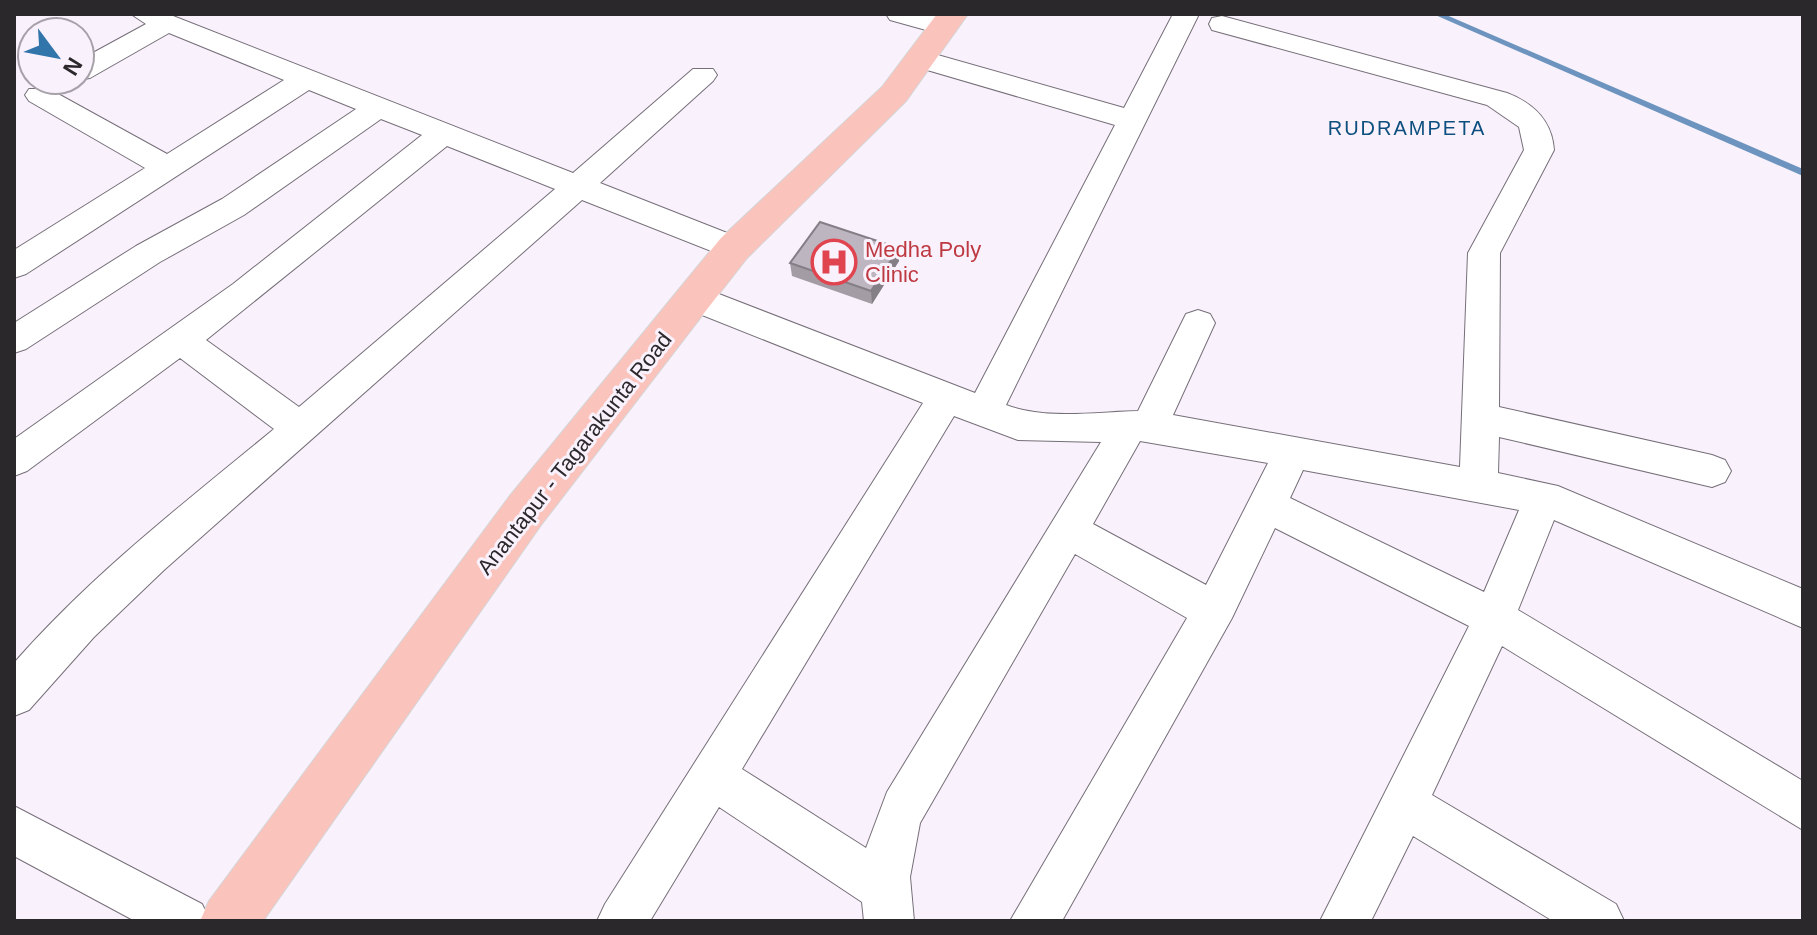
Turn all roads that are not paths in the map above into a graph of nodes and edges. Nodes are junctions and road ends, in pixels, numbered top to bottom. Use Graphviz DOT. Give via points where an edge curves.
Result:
graph roads {
  1 [pos="899,14"];
  2 [pos="1186,14"];
  3 [pos="155,19"];
  4 [pos="1222,24"];
  5 [pos="939,33"];
  6 [pos="96,61"];
  7 [pos="703,75"];
  8 [pos="306,79"];
  9 [pos="27,102"];
  10 [pos="378,107"];
  11 [pos="1133,120"];
  12 [pos="444,133"];
  13 [pos="168,168"];
  14 [pos="579,185"];
  15 [pos="734,248"];
  16 [pos="14,266"];
  17 [pos="694,298"];
  18 [pos="1198,323"];
  19 [pos="14,340"];
  20 [pos="181,340"];
  21 [pos="964,405"];
  22 [pos="1481,418"];
  23 [pos="1139,426"];
  24 [pos="300,428"];
  25 [pos="1293,452"];
  26 [pos="14,460"];
  27 [pos="1712,471"];
  28 [pos="1479,485"];
  29 [pos="1544,498"];
  30 [pos="1267,505"];
  31 [pos="1068,530"];
  32 [pos="1803,609"];
  33 [pos="1213,611"];
  34 [pos="1494,618"];
  35 [pos="14,695"];
  36 [pos="712,776"];
  37 [pos="1404,804"];
  38 [pos="1803,807"];
  39 [pos="14,830"];
  40 [pos="887,904"];
  41 [pos="1590,919"];
  42 [pos="185,921"];
  43 [pos="229,921"];
  44 [pos="622,921"];
  45 [pos="1035,921"];
  46 [pos="1345,921"];
  1 -- 5 [label="street"];
  2 -- 11 [label="street"];
  3 -- 6 [label="street"];
  3 -- 8 [label="street"];
  4 -- 22 [label="street" via="1497,99 1519,110 1535,127 1539,150 1484,253"];
  5 -- 11 [label="street"];
  5 -- 15 [label="main road, Anantapur - Tagarakunta Road" via="894,94"];
  7 -- 14 [label="street"];
  8 -- 10 [label="street"];
  8 -- 13 [label="street"];
  9 -- 13 [label="street"];
  10 -- 12 [label="street"];
  10 -- 19 [label="street" via="233,207"];
  11 -- 21 [label="street"];
  12 -- 14 [label="street"];
  12 -- 20 [label="street"];
  13 -- 16 [label="street"];
  14 -- 15 [label="street"];
  14 -- 24 [label="street"];
  15 -- 17 [label="main road, Anantapur - Tagarakunta Road"];
  17 -- 21 [label="street"];
  17 -- 43 [label="main road, Anantapur - Tagarakunta Road" via="525,511"];
  18 -- 23 [label="street"];
  20 -- 24 [label="street"];
  20 -- 26 [label="street"];
  21 -- 23 [label="street" via="1032,428"];
  21 -- 36 [label="street"];
  22 -- 27 [label="street"];
  22 -- 28 [label="street"];
  23 -- 25 [label="street"];
  23 -- 31 [label="street"];
  24 -- 35 [label="street" via="153,554 59,643"];
  25 -- 28 [label="street"];
  25 -- 30 [label="street"];
  28 -- 29 [label="street"];
  29 -- 32 [label="street"];
  29 -- 34 [label="street"];
  30 -- 33 [label="street"];
  30 -- 34 [label="street"];
  31 -- 33 [label="street"];
  31 -- 40 [label="street" via="903,808 887,851"];
  33 -- 45 [label="street"];
  34 -- 37 [label="street"];
  34 -- 38 [label="street"];
  36 -- 40 [label="street"];
  36 -- 44 [label="street"];
  37 -- 41 [label="street"];
  37 -- 46 [label="street"];
  39 -- 42 [label="street"];
}
